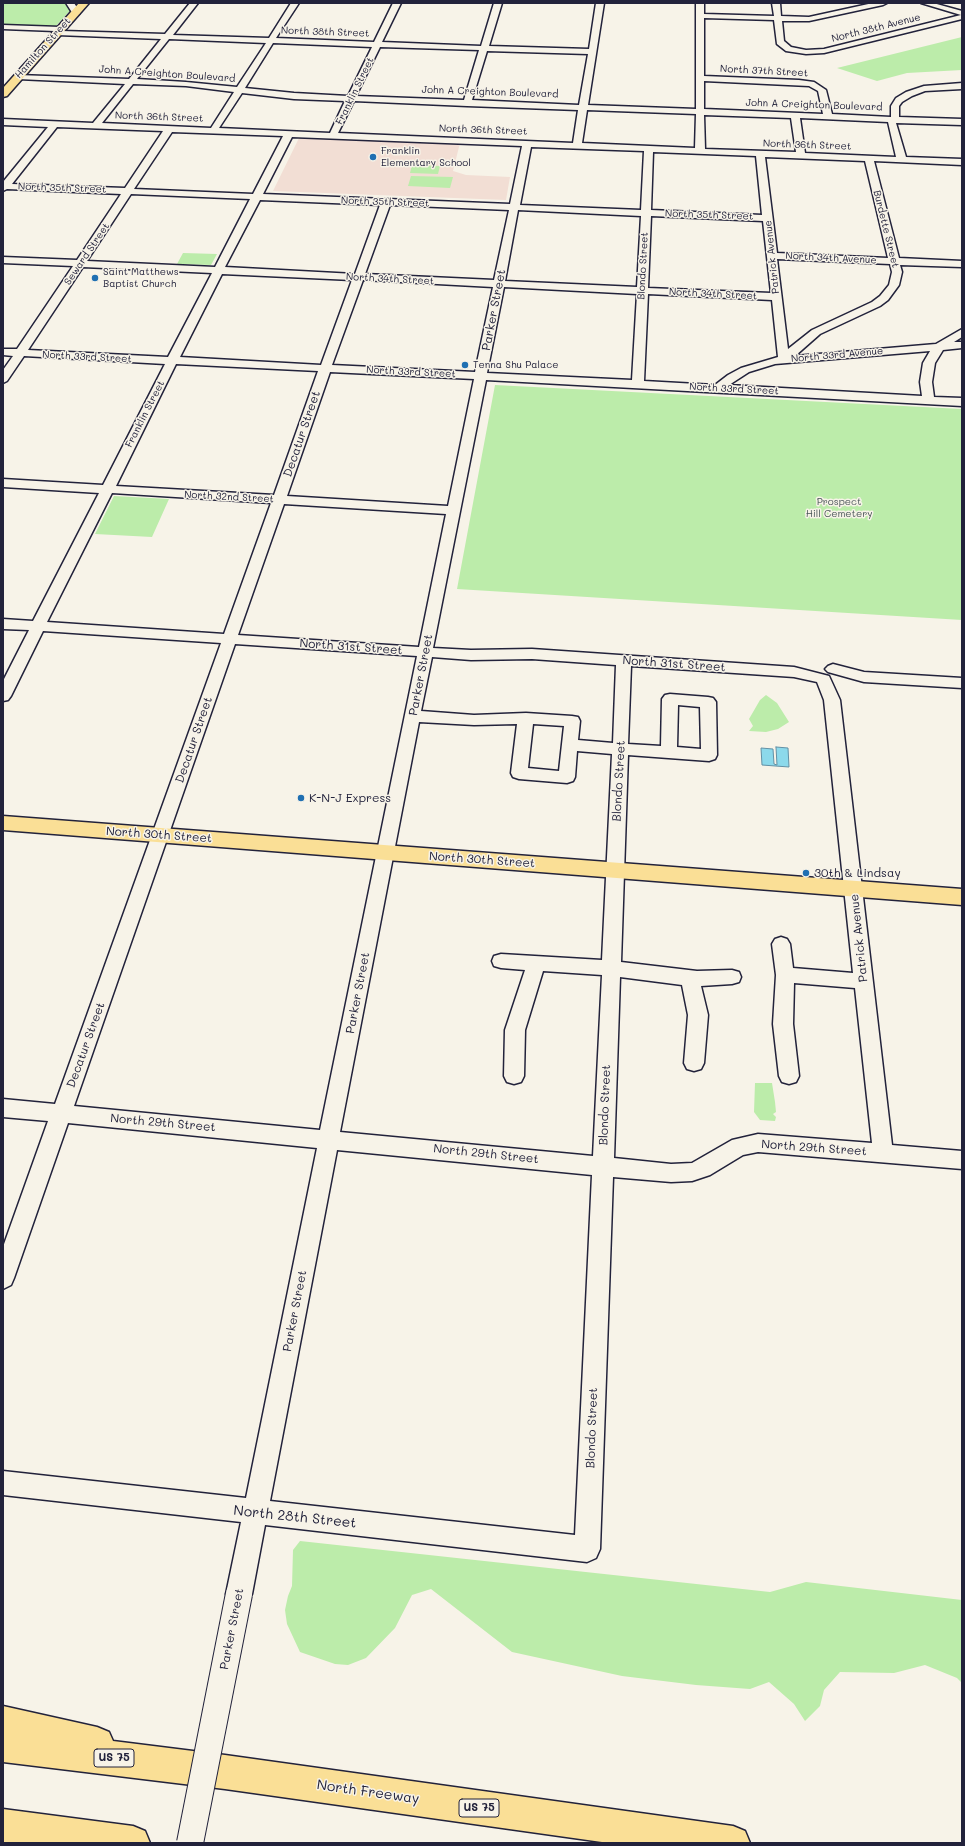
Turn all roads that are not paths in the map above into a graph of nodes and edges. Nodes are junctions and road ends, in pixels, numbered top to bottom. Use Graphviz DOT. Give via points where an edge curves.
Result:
graph roads {
  1 [pos="70,3"];
  2 [pos="84,3"];
  3 [pos="194,3"];
  4 [pos="295,3"];
  5 [pos="397,3"];
  6 [pos="498,3"];
  7 [pos="600,3"];
  8 [pos="700,3"];
  9 [pos="776,3"];
  10 [pos="882,3"];
  11 [pos="925,3"];
  12 [pos="76,12"];
  13 [pos="962,13"];
  14 [pos="700,16"];
  15 [pos="962,17"];
  16 [pos="778,19"];
  17 [pos="3,27"];
  18 [pos="59,31"];
  19 [pos="167,36"];
  20 [pos="272,40"];
  21 [pos="378,44"];
  22 [pos="484,48"];
  23 [pos="592,52"];
  24 [pos="18,77"];
  25 [pos="700,78"];
  26 [pos="131,82"];
  27 [pos="962,86"];
  28 [pos="240,90"];
  29 [pos="3,94"];
  30 [pos="351,98"];
  31 [pos="467,102"];
  32 [pos="583,107"];
  33 [pos="700,112"];
  34 [pos="795,115"];
  35 [pos="828,116"];
  36 [pos="894,119"];
  37 [pos="3,122"];
  38 [pos="962,122"];
  39 [pos="55,124"];
  40 [pos="96,125"];
  41 [pos="170,128"];
  42 [pos="214,130"];
  43 [pos="289,133"];
  44 [pos="333,135"];
  45 [pos="527,143"];
  46 [pos="577,145"];
  47 [pos="649,148"];
  48 [pos="700,151"];
  49 [pos="760,154"];
  50 [pos="801,156"];
  51 [pos="869,158"];
  52 [pos="902,160"];
  53 [pos="962,162"];
  54 [pos="4,186"];
  55 [pos="129,191"];
  56 [pos="257,196"];
  57 [pos="386,202"];
  58 [pos="514,207"];
  59 [pos="646,213"];
  60 [pos="768,218"];
  61 [pos="772,256"];
  62 [pos="3,260"];
  63 [pos="895,261"];
  64 [pos="80,264"];
  65 [pos="962,264"];
  66 [pos="218,270"];
  67 [pos="358,277"];
  68 [pos="499,284"];
  69 [pos="642,291"];
  70 [pos="777,297"];
  71 [pos="962,332"];
  72 [pos="962,344"];
  73 [pos="940,346"];
  74 [pos="3,352"];
  75 [pos="20,353"];
  76 [pos="784,360"];
  77 [pos="172,361"];
  78 [pos="325,368"];
  79 [pos="481,376"];
  80 [pos="3,379"];
  81 [pos="638,384"];
  82 [pos="718,388"];
  83 [pos="929,400"];
  84 [pos="962,402"];
  85 [pos="3,483"];
  86 [pos="107,490"];
  87 [pos="278,500"];
  88 [pos="454,510"];
  89 [pos="3,624"];
  90 [pos="38,626"];
  91 [pos="230,639"];
  92 [pos="425,652"];
  93 [pos="624,660"];
  94 [pos="829,676"];
  95 [pos="962,683"];
  96 [pos="3,696"];
  97 [pos="413,716"];
  98 [pos="526,718"];
  99 [pos="570,745"];
  100 [pos="620,749"];
  101 [pos="669,752"];
  102 [pos="3,823"];
  103 [pos="160,835"];
  104 [pos="385,853"];
  105 [pos="615,870"];
  106 [pos="854,888"];
  107 [pos="962,897"];
  108 [pos="781,944"];
  109 [pos="500,961"];
  110 [pos="536,965"];
  111 [pos="611,968"];
  112 [pos="785,975"];
  113 [pos="732,977"];
  114 [pos="690,978"];
  115 [pos="864,981"];
  116 [pos="694,1063"];
  117 [pos="514,1076"];
  118 [pos="789,1076"];
  119 [pos="3,1108"];
  120 [pos="61,1114"];
  121 [pos="329,1139"];
  122 [pos="883,1153"];
  123 [pos="962,1160"];
  124 [pos="603,1166"];
  125 [pos="3,1278"];
  126 [pos="3,1483"];
  127 [pos="255,1513"];
  128 [pos="588,1549"];
  129 [pos="3,1723"];
  130 [pos="3,1745"];
  131 [pos="225,1772"];
  132 [pos="3,1826"];
  133 [pos="133,1843"];
  134 [pos="190,1843"];
  135 [pos="733,1843"];
  1 -- 12 [label="street"];
  2 -- 12 [label="main road, Hamilton Street"];
  3 -- 19 [label="street"];
  4 -- 20 [label="street"];
  5 -- 21 [label="street, Franklin Street"];
  6 -- 22 [label="street"];
  7 -- 23 [label="street"];
  8 -- 14 [label="street"];
  9 -- 16 [label="street"];
  10 -- 16 [label="street" via="815,18"];
  11 -- 13 [label="street"];
  12 -- 18 [label="main road, Hamilton Street"];
  14 -- 16 [label="street"];
  14 -- 25 [label="street"];
  15 -- 16 [label="street, North 38th Avenue" via="811,52 785,47 780,42"];
  17 -- 18 [label="street, North 38th Street"];
  18 -- 19 [label="street, North 38th Street"];
  18 -- 24 [label="main road, Hamilton Street"];
  19 -- 20 [label="street, North 38th Street"];
  19 -- 26 [label="street"];
  20 -- 21 [label="street, North 38th Street"];
  20 -- 28 [label="street"];
  21 -- 22 [label="street, North 38th Street"];
  21 -- 30 [label="street, Franklin Street"];
  22 -- 23 [label="street, North 38th Street"];
  22 -- 31 [label="street"];
  23 -- 32 [label="street"];
  24 -- 26 [label="street, John A Creighton Boulevard"];
  24 -- 29 [label="main road, Hamilton Street"];
  25 -- 33 [label="street"];
  25 -- 35 [label="street, North 37th Street" via="811,84 822,90"];
  26 -- 28 [label="street, John A Creighton Boulevard"];
  26 -- 40 [label="street"];
  27 -- 36 [label="street" via="932,88 909,94 896,103"];
  28 -- 30 [label="street, John A Creighton Boulevard"];
  28 -- 42 [label="street"];
  30 -- 31 [label="street, John A Creighton Boulevard"];
  30 -- 44 [label="street, Franklin Street"];
  31 -- 32 [label="street, John A Creighton Boulevard"];
  32 -- 33 [label="street, John A Creighton Boulevard"];
  32 -- 46 [label="street"];
  33 -- 34 [label="street, John A Creighton Boulevard"];
  33 -- 48 [label="street"];
  34 -- 35 [label="street, John A Creighton Boulevard"];
  34 -- 50 [label="street"];
  35 -- 36 [label="street, John A Creighton Boulevard"];
  36 -- 38 [label="street, John A Creighton Boulevard"];
  36 -- 52 [label="street" via="892,123"];
  37 -- 39 [label="street, North 36th Street"];
  39 -- 40 [label="street, North 36th Street"];
  39 -- 54 [label="street"];
  40 -- 41 [label="street, North 36th Street"];
  41 -- 42 [label="street, North 36th Street"];
  41 -- 55 [label="street, Seward Street"];
  42 -- 43 [label="street, North 36th Street"];
  43 -- 44 [label="street, North 36th Street"];
  43 -- 56 [label="street, Franklin Street"];
  44 -- 45 [label="street, North 36th Street"];
  45 -- 46 [label="street, North 36th Street"];
  45 -- 58 [label="street, Parker Street"];
  46 -- 47 [label="street, North 36th Street"];
  47 -- 48 [label="street, North 36th Street"];
  47 -- 59 [label="street, Blondo Street"];
  48 -- 49 [label="street, North 36th Street"];
  49 -- 50 [label="street, North 36th Street"];
  49 -- 60 [label="street, Patrick Avenue"];
  50 -- 51 [label="street, North 36th Street"];
  51 -- 52 [label="street, North 36th Street"];
  51 -- 63 [label="street, Burdette Street"];
  52 -- 53 [label="street, North 36th Street"];
  54 -- 55 [label="street, North 35th Street"];
  55 -- 56 [label="street, North 35th Street"];
  55 -- 64 [label="street, Seward Street"];
  56 -- 57 [label="street, North 35th Street"];
  56 -- 66 [label="street, Franklin Street"];
  57 -- 58 [label="street, North 35th Street"];
  57 -- 67 [label="street, Decatur Street"];
  58 -- 59 [label="street, North 35th Street"];
  58 -- 68 [label="street, Parker Street"];
  59 -- 60 [label="street, North 35th Street"];
  59 -- 69 [label="street, Blondo Street"];
  60 -- 61 [label="street, Patrick Avenue"];
  61 -- 63 [label="street, North 34th Avenue"];
  61 -- 70 [label="street, Patrick Avenue"];
  62 -- 64 [label="street, North 34th Street"];
  63 -- 65 [label="street, North 34th Avenue"];
  63 -- 76 [label="street, Burdette Street" via="896,281 884,298 867,310 816,332"];
  64 -- 66 [label="street, North 34th Street"];
  64 -- 75 [label="street, Seward Street"];
  66 -- 67 [label="street, North 34th Street"];
  66 -- 77 [label="street, Franklin Street"];
  67 -- 68 [label="street, North 34th Street"];
  67 -- 78 [label="street, Decatur Street"];
  68 -- 69 [label="street, North 34th Street"];
  68 -- 79 [label="street, Parker Street"];
  69 -- 70 [label="street, North 34th Street"];
  69 -- 81 [label="street, Blondo Street"];
  70 -- 76 [label="street, Patrick Avenue"];
  71 -- 73 [label="street"];
  72 -- 73 [label="street, North 33rd Avenue"];
  73 -- 76 [label="street, North 33rd Avenue"];
  73 -- 83 [label="street" via="927,369"];
  74 -- 75 [label="street, North 33rd Street"];
  75 -- 77 [label="street, North 33rd Street"];
  75 -- 80 [label="street, Seward Street"];
  76 -- 82 [label="street, North 33rd Avenue" via="763,363 745,370"];
  77 -- 78 [label="street, North 33rd Street"];
  77 -- 86 [label="street, Franklin Street"];
  78 -- 79 [label="street, North 33rd Street"];
  78 -- 87 [label="street, Decatur Street"];
  79 -- 81 [label="street, North 33rd Street"];
  79 -- 88 [label="street, Parker Street"];
  81 -- 82 [label="street, North 33rd Street"];
  82 -- 83 [label="street, North 33rd Street"];
  83 -- 84 [label="street, North 33rd Street"];
  85 -- 86 [label="street, North 32nd Street"];
  86 -- 87 [label="street, North 32nd Street"];
  86 -- 90 [label="street, Franklin Street"];
  87 -- 88 [label="street, North 32nd Street"];
  87 -- 91 [label="street, Decatur Street"];
  88 -- 92 [label="street, Parker Street"];
  89 -- 90 [label="street, North 31st Street"];
  90 -- 91 [label="street, North 31st Street"];
  90 -- 96 [label="street, Franklin Street"];
  91 -- 92 [label="street, North 31st Street"];
  91 -- 103 [label="street, Decatur Street"];
  92 -- 93 [label="street, North 31st Street" via="532,654"];
  92 -- 97 [label="street, Parker Street"];
  93 -- 94 [label="street, North 31st Street"];
  93 -- 100 [label="street, Blondo Street"];
  94 -- 95 [label="street, North 31st Street"];
  94 -- 106 [label="street, Patrick Avenue"];
  97 -- 98 [label="street" via="474,720"];
  97 -- 104 [label="street, Parker Street"];
  98 -- 99 [label="street" via="572,721"];
  98 -- 99 [label="street" via="519,773 567,776"];
  99 -- 100 [label="street"];
  100 -- 101 [label="street"];
  100 -- 105 [label="street, Blondo Street"];
  102 -- 103 [label="main road, North 30th Street"];
  103 -- 104 [label="main road, North 30th Street"];
  103 -- 120 [label="street, Decatur Street"];
  104 -- 105 [label="main road, North 30th Street"];
  104 -- 121 [label="street, Parker Street"];
  105 -- 106 [label="main road, North 30th Street"];
  105 -- 111 [label="street, Blondo Street"];
  106 -- 107 [label="main road, North 30th Street"];
  106 -- 115 [label="street, Patrick Avenue"];
  108 -- 112 [label="street"];
  109 -- 110 [label="street"];
  110 -- 111 [label="street"];
  110 -- 117 [label="street" via="515,1030"];
  111 -- 114 [label="street"];
  111 -- 124 [label="street, Blondo Street"];
  112 -- 115 [label="street"];
  112 -- 118 [label="street" via="783,1024"];
  113 -- 114 [label="street"];
  114 -- 116 [label="street" via="698,1015"];
  115 -- 122 [label="street, Patrick Avenue"];
  119 -- 120 [label="street, North 29th Street"];
  120 -- 121 [label="street, North 29th Street"];
  120 -- 125 [label="street, Decatur Street"];
  121 -- 124 [label="street, North 29th Street"];
  121 -- 127 [label="street, Parker Street"];
  122 -- 123 [label="street, North 29th Street"];
  122 -- 124 [label="street, North 29th Street" via="758,1143 739,1146 692,1172"];
  124 -- 128 [label="street, Blondo Street"];
  126 -- 127 [label="street, North 28th Street"];
  127 -- 128 [label="street, North 28th Street"];
  127 -- 134 [label="street, Parker Street, bridge"];
  129 -- 131 [label="main road"];
  130 -- 131 [label="main road, North Freeway / US 75"];
  131 -- 135 [label="main road, North Freeway / US 75"];
  132 -- 133 [label="main road"];
}
